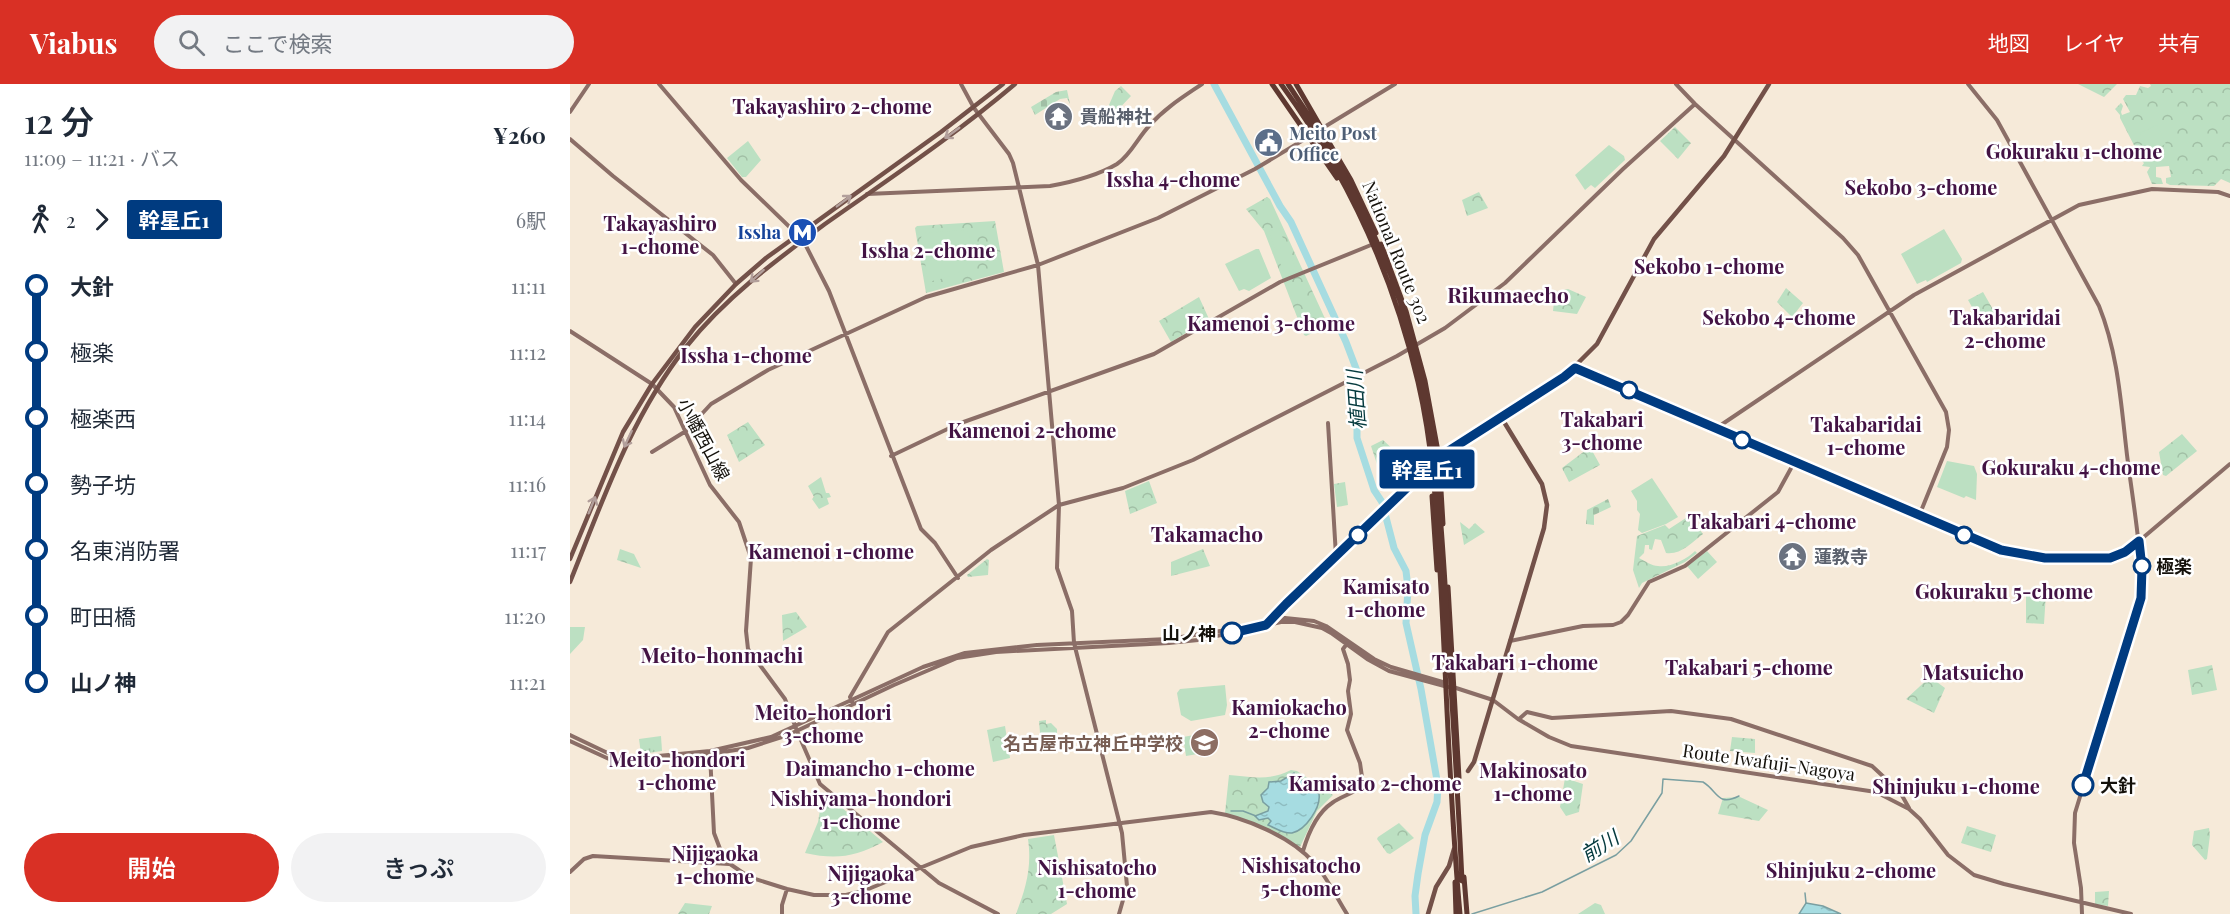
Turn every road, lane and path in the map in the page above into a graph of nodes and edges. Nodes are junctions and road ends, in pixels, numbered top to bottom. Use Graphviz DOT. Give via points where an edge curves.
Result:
graph roads {
  1 [pos="589,84"];
  2 [pos="659,84"];
  3 [pos="961,84"];
  4 [pos="1003,84"];
  5 [pos="1015,84"];
  6 [pos="1202,84"];
  7 [pos="1272,84"];
  8 [pos="1280,84"];
  9 [pos="1289,84"];
  10 [pos="1296,84"];
  11 [pos="1395,84"];
  12 [pos="1676,84"];
  13 [pos="1769,84"];
  14 [pos="1968,84"];
  15 [pos="1695,104"];
  16 [pos="974,108"];
  17 [pos="570,112"];
  18 [pos="978,114"];
  19 [pos="1321,129"];
  20 [pos="1312,134"];
  21 [pos="570,140"];
  22 [pos="1734,140"];
  23 [pos="1344,174"];
  24 [pos="1018,186"];
  25 [pos="866,194"];
  26 [pos="1350,196"];
  27 [pos="2230,196"];
  28 [pos="2053,219"];
  29 [pos="797,236"];
  30 [pos="803,240"];
  31 [pos="1371,245"];
  32 [pos="1038,265"];
  33 [pos="736,284"];
  34 [pos="1890,311"];
  35 [pos="570,331"];
  36 [pos="845,334"];
  37 [pos="1417,344"];
  38 [pos="1409,349"];
  39 [pos="1575,368"];
  40 [pos="652,384"];
  41 [pos="658,388"];
  42 [pos="1049,392"];
  43 [pos="1501,417"];
  44 [pos="1328,423"];
  45 [pos="1716,429"];
  46 [pos="686,431"];
  47 [pos="652,452"];
  48 [pos="891,456"];
  49 [pos="1439,457"];
  50 [pos="1795,461"];
  51 [pos="2230,464"];
  52 [pos="1430,465"];
  53 [pos="1059,505"];
  54 [pos="1919,516"];
  55 [pos="2139,541"];
  56 [pos="1336,556"];
  57 [pos="570,559"];
  58 [pos="958,578"];
  59 [pos="570,582"];
  60 [pos="1269,620"];
  61 [pos="1266,625"];
  62 [pos="1510,641"];
  63 [pos="1347,643"];
  64 [pos="1074,645"];
  65 [pos="1444,684"];
  66 [pos="1454,688"];
  67 [pos="1493,700"];
  68 [pos="852,702"];
  69 [pos="1518,719"];
  70 [pos="796,729"];
  71 [pos="570,735"];
  72 [pos="570,741"];
  73 [pos="710,752"];
  74 [pos="1467,762"];
  75 [pos="1474,762"];
  76 [pos="1468,771"];
  77 [pos="1909,809"];
  78 [pos="1121,824"];
  79 [pos="1454,849"];
  80 [pos="1303,851"];
  81 [pos="730,864"];
  82 [pos="921,868"];
  83 [pos="570,872"];
  84 [pos="1459,881"];
  85 [pos="787,889"];
  86 [pos="2083,903"];
  87 [pos="782,914"];
  88 [pos="998,914"];
  89 [pos="1119,914"];
  90 [pos="1347,914"];
  91 [pos="1428,914"];
  92 [pos="1462,914"];
  93 [pos="2082,914"];
  94 [pos="2131,914"];
  1 -- 17 [label="street"];
  2 -- 29 [label="street" via="741,180"];
  3 -- 16 [label="street"];
  4 -- 16 [label="main road"];
  5 -- 18 [label="main road"];
  6 -- 24 [label="street" via="1167,108 1117,164 1078,180 1050,186"];
  7 -- 26 [label="highway, bridge"];
  8 -- 20 [label="highway, National Route 302"];
  8 -- 26 [label="highway, bridge"];
  9 -- 19 [label="highway, National Route 302"];
  9 -- 23 [label="highway, bridge"];
  10 -- 23 [label="highway, bridge"];
  11 -- 19 [label="street"];
  12 -- 15 [label="street"];
  13 -- 22 [label="main road"];
  14 -- 28 [label="street" via="1998,120"];
  15 -- 22 [label="street"];
  15 -- 37 [label="street" via="1505,284"];
  16 -- 18 [label="street"];
  29 -- 16 [label="main road, one-way"];
  18 -- 24 [label="street" via="1009,154"];
  18 -- 25 [label="main road, one-way"];
  19 -- 20 [label="street"];
  19 -- 37 [label="highway, National Route 302" via="1380,242"];
  20 -- 31 [label="highway, National Route 302"];
  20 -- 32 [label="street" via="1256,168 1158,218"];
  21 -- 33 [label="street" via="713,255"];
  22 -- 34 [label="street" via="1843,238 1858,255"];
  22 -- 39 [label="main road" via="1654,239 1597,344"];
  23 -- 84 [label="highway, bridge" via="1393,282 1429,412 1441,508"];
  24 -- 25 [label="street"];
  24 -- 32 [label="street"];
  25 -- 30 [label="main road"];
  26 -- 84 [label="highway, bridge" via="1399,312 1428,432"];
  27 -- 28 [label="street" via="2152,189 2079,205"];
  28 -- 34 [label="street"];
  28 -- 55 [label="street" via="2109,332"];
  29 -- 30 [label="street"];
  29 -- 33 [label="main road"];
  30 -- 36 [label="street"];
  30 -- 41 [label="main road, one-way" via="727,302 686,347"];
  31 -- 38 [label="highway, National Route 302" via="1387,280"];
  31 -- 42 [label="street" via="1280,282 1154,354"];
  32 -- 36 [label="street" via="926,297"];
  32 -- 42 [label="street"];
  33 -- 40 [label="main road" via="686,338"];
  34 -- 45 [label="street"];
  34 -- 54 [label="street" via="1948,421 1945,456"];
  35 -- 40 [label="street, 小幡西山線"];
  36 -- 46 [label="street" via="768,370 711,404"];
  36 -- 48 [label="street"];
  37 -- 38 [label="street"];
  37 -- 49 [label="highway, National Route 302"];
  38 -- 52 [label="highway, National Route 302"];
  38 -- 53 [label="street" via="1193,460 1123,488"];
  39 -- 43 [label="main road"];
  39 -- 45 [label="street"];
  40 -- 41 [label="street, 小幡西山線"];
  57 -- 40 [label="main road, one-way" via="623,432"];
  41 -- 46 [label="street, 小幡西山線" via="674,406"];
  41 -- 59 [label="main road, one-way" via="620,456"];
  42 -- 48 [label="street" via="958,424"];
  42 -- 53 [label="street"];
  43 -- 49 [label="street"];
  43 -- 62 [label="main road" via="1538,476 1547,505 1541,540"];
  44 -- 56 [label="street"];
  45 -- 50 [label="street"];
  46 -- 47 [label="street"];
  46 -- 70 [label="street, 小幡西山線" via="710,485 744,532 751,558 748,649 785,699"];
  48 -- 58 [label="street" via="921,529"];
  49 -- 52 [label="street"];
  49 -- 66 [label="highway, National Route 302"];
  50 -- 54 [label="street"];
  50 -- 62 [label="street" via="1778,492 1685,566 1649,582 1621,622"];
  51 -- 55 [label="street"];
  52 -- 56 [label="street"];
  52 -- 65 [label="highway, National Route 302"];
  53 -- 58 [label="street" via="991,550"];
  53 -- 64 [label="street" via="1057,564 1072,611"];
  54 -- 55 [label="street" via="2001,550 2045,558 2110,558"];
  55 -- 86 [label="street" via="2141,598 2075,813 2074,843"];
  56 -- 60 [label="street"];
  58 -- 68 [label="street" via="888,632 850,697"];
  60 -- 61 [label="street"];
  60 -- 63 [label="street" via="1314,621"];
  60 -- 64 [label="street" via="1195,636"];
  61 -- 63 [label="street" via="1307,624"];
  61 -- 64 [label="street" via="1179,642"];
  62 -- 67 [label="main road"];
  63 -- 65 [label="street, Route Iwafuji-Nagoya" via="1389,671"];
  63 -- 80 [label="street" via="1342,649 1350,672 1351,714 1347,730 1359,763 1361,786 1330,804 1314,825"];
  64 -- 68 [label="street" via="957,658"];
  64 -- 78 [label="street"];
  65 -- 66 [label="street, Route Iwafuji-Nagoya"];
  65 -- 79 [label="highway, National Route 302"];
  66 -- 67 [label="street, Route Iwafuji-Nagoya"];
  66 -- 92 [label="highway, National Route 302" via="1466,902"];
  67 -- 69 [label="street, Route Iwafuji-Nagoya"];
  67 -- 75 [label="main road"];
  68 -- 70 [label="street"];
  69 -- 77 [label="street, Route Iwafuji-Nagoya" via="1571,746 1862,788"];
  69 -- 77 [label="street" via="1527,712 1552,718 1671,711 1731,719 1872,766 1900,792"];
  70 -- 73 [label="street" via="748,748"];
  70 -- 82 [label="street, 小幡西山線" via="820,784"];
  71 -- 73 [label="street" via="627,759"];
  72 -- 73 [label="street" via="609,759 633,764"];
  73 -- 81 [label="street" via="714,833"];
  74 -- 75 [label="main road"];
  75 -- 76 [label="main road"];
  77 -- 86 [label="street, Route Iwafuji-Nagoya" via="1948,855 1974,875"];
  78 -- 80 [label="street" via="1199,813 1223,814 1253,824"];
  78 -- 82 [label="street" via="1024,835 980,845"];
  78 -- 89 [label="street" via="1127,880"];
  79 -- 91 [label="main road"];
  79 -- 92 [label="highway, National Route 302"];
  80 -- 90 [label="street" via="1325,876"];
  81 -- 83 [label="street" via="593,856"];
  81 -- 85 [label="street" via="749,877"];
  82 -- 85 [label="street" via="846,895 824,896"];
  82 -- 88 [label="street, 小幡西山線" via="963,897"];
  84 -- 92 [label="highway, bridge"];
  85 -- 87 [label="street"];
  86 -- 93 [label="street"];
  86 -- 94 [label="street, Route Iwafuji-Nagoya"];
}
